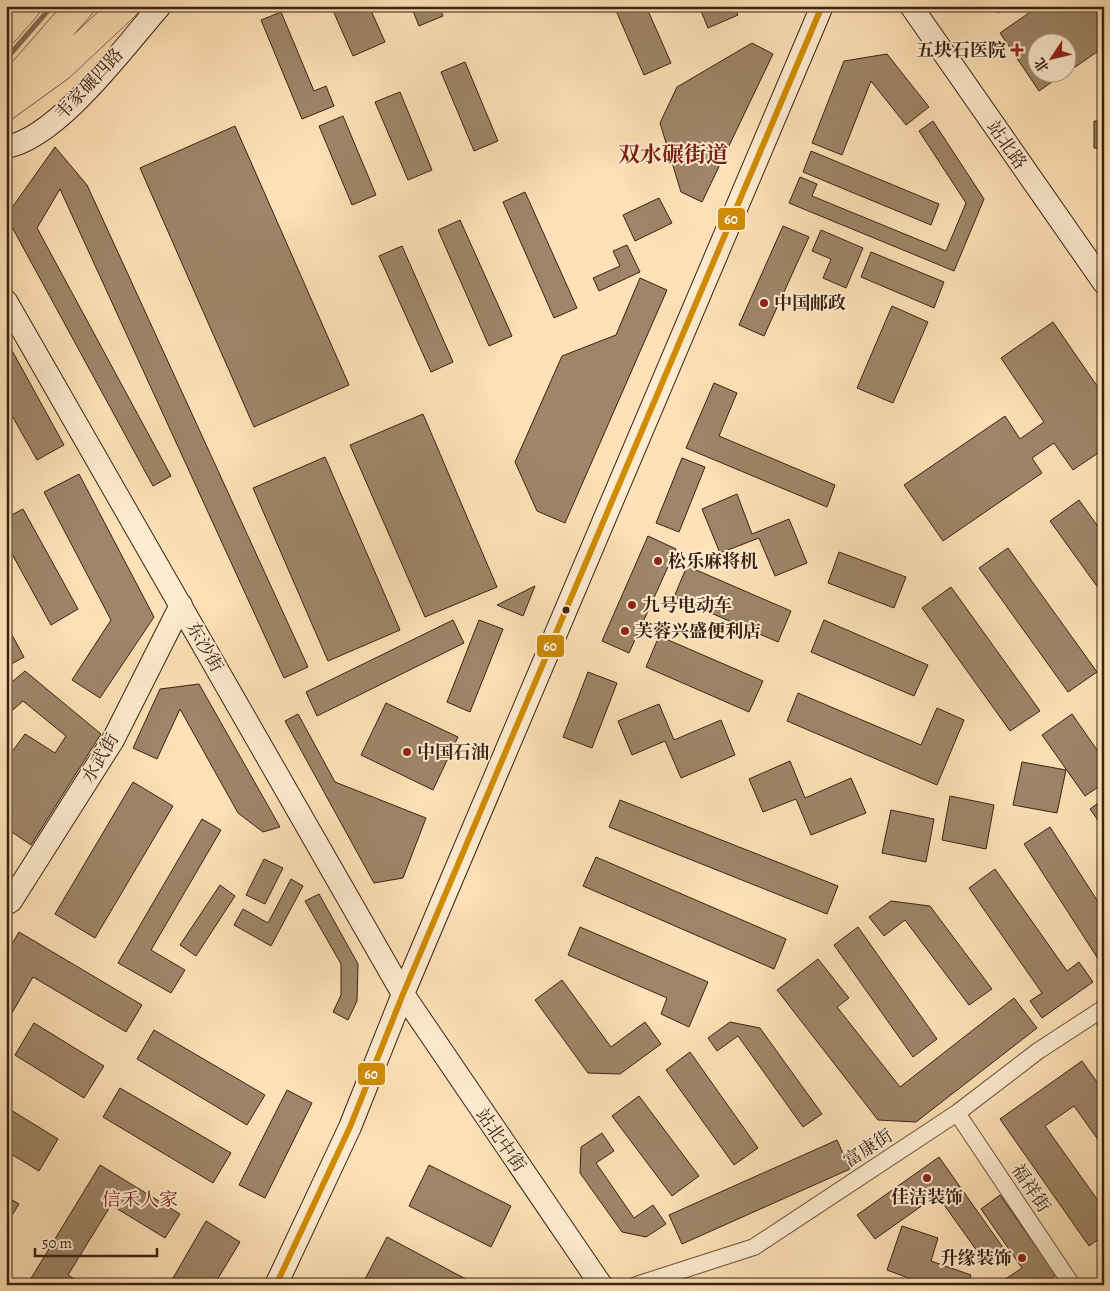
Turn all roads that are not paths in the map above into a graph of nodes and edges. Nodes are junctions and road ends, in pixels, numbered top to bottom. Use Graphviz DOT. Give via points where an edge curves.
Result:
graph roads {
  1 [pos="27,6"];
  2 [pos="80,6"];
  3 [pos="125,6"];
  4 [pos="160,6"];
  5 [pos="822,6"];
  6 [pos="911,6"];
  7 [pos="6,30"];
  8 [pos="6,91"];
  9 [pos="6,106"];
  10 [pos="6,147"];
  11 [pos="1097,261"];
  12 [pos="1104,283"];
  13 [pos="6,302"];
  14 [pos="181,605"];
  15 [pos="6,904"];
  16 [pos="403,994"];
  17 [pos="1104,1008"];
  18 [pos="958,1113"];
  19 [pos="276,1285"];
  20 [pos="601,1285"];
  21 [pos="636,1285"];
  22 [pos="1072,1285"];
  1 -- 7 [label="highway"];
  2 -- 8 [label="highway"];
  3 -- 9 [label="highway" via="60,67"];
  4 -- 10 [label="street, 韦家碾四路" via="59,118 32,138"];
  5 -- 16 [label="street"];
  6 -- 11 [label="street, 站北路"];
  11 -- 12 [label="street, 站北路"];
  13 -- 14 [label="street, 东沙街"];
  14 -- 15 [label="street, 水武街" via="113,740"];
  14 -- 16 [label="street, 东沙街"];
  16 -- 19 [label="street" via="350,1127"];
  16 -- 20 [label="street, 站北中街"];
  17 -- 18 [label="street, 富康街" via="1038,1051"];
  18 -- 21 [label="street, 富康街" via="754,1247"];
  18 -- 22 [label="street, 福祥街"];
}
